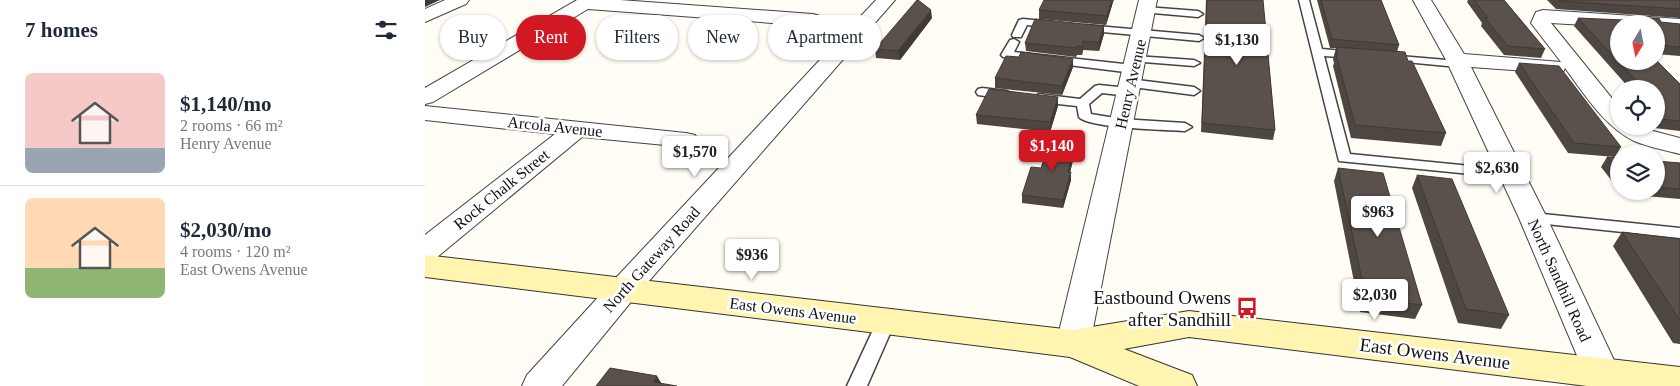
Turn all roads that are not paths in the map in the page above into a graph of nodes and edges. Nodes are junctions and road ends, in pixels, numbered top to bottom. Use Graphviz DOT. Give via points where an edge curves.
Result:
graph roads {
  1 [pos="460,0"];
  2 [pos="886,0"];
  3 [pos="1305,0"];
  4 [pos="1422,0"];
  5 [pos="588,1"];
  6 [pos="1145,14"];
  7 [pos="1198,14"];
  8 [pos="425,16"];
  9 [pos="768,16"];
  10 [pos="1680,25"];
  11 [pos="1199,38"];
  12 [pos="1317,52"];
  13 [pos="1458,62"];
  14 [pos="1194,63"];
  15 [pos="1575,68"];
  16 [pos="1131,76"];
  17 [pos="1194,90"];
  18 [pos="982,92"];
  19 [pos="425,97"];
  20 [pos="1083,103"];
  21 [pos="1610,112"];
  22 [pos="425,113"];
  23 [pos="1121,122"];
  24 [pos="1185,127"];
  25 [pos="577,128"];
  26 [pos="1642,135"];
  27 [pos="686,140"];
  28 [pos="1680,146"];
  29 [pos="1511,174"];
  30 [pos="1533,218"];
  31 [pos="1680,233"];
  32 [pos="425,251"];
  33 [pos="425,266"];
  34 [pos="623,289"];
  35 [pos="886,322"];
  36 [pos="1073,344"];
  37 [pos="1602,373"];
  38 [pos="1680,382"];
  39 [pos="540,386"];
  40 [pos="857,386"];
  41 [pos="1179,386"];
  1 -- 8 [label="street"];
  2 -- 34 [label="street, North Gateway Road"];
  3 -- 12 [label="lane"];
  4 -- 13 [label="street, North Sandhill Road"];
  5 -- 9 [label="street"];
  5 -- 19 [label="street"];
  6 -- 7 [label="lane"];
  6 -- 11 [label="lane"];
  6 -- 16 [label="street, Henry Avenue"];
  6 -- 16 [label="lane" via="1073,27 1023,22 1007,55"];
  10 -- 15 [label="street" via="1543,16 1541,23"];
  12 -- 13 [label="lane"];
  12 -- 29 [label="lane" via="1344,158"];
  13 -- 15 [label="street"];
  13 -- 29 [label="street, North Sandhill Road"];
  14 -- 16 [label="lane"];
  15 -- 21 [label="street"];
  16 -- 17 [label="lane"];
  16 -- 20 [label="lane" via="1099,90"];
  16 -- 23 [label="street, Henry Avenue"];
  18 -- 20 [label="lane"];
  20 -- 23 [label="lane" via="1085,117"];
  22 -- 25 [label="street, Arcola Avenue"];
  23 -- 24 [label="lane"];
  23 -- 36 [label="street, Henry Avenue"];
  25 -- 27 [label="street, Arcola Avenue"];
  25 -- 32 [label="street, Rock Chalk Street"];
  26 -- 28 [label="street"];
  29 -- 30 [label="street, North Sandhill Road"];
  30 -- 31 [label="lane"];
  30 -- 37 [label="street, North Sandhill Road"];
  33 -- 34 [label="main road, East Owens Avenue"];
  34 -- 35 [label="main road, East Owens Avenue"];
  34 -- 39 [label="street, North Gateway Road"];
  35 -- 36 [label="main road, East Owens Avenue"];
  35 -- 40 [label="lane"];
  36 -- 37 [label="main road, East Owens Avenue" via="1189,324"];
  36 -- 41 [label="main road, East Owens Avenue"];
  37 -- 38 [label="main road, East Owens Avenue"];
}
